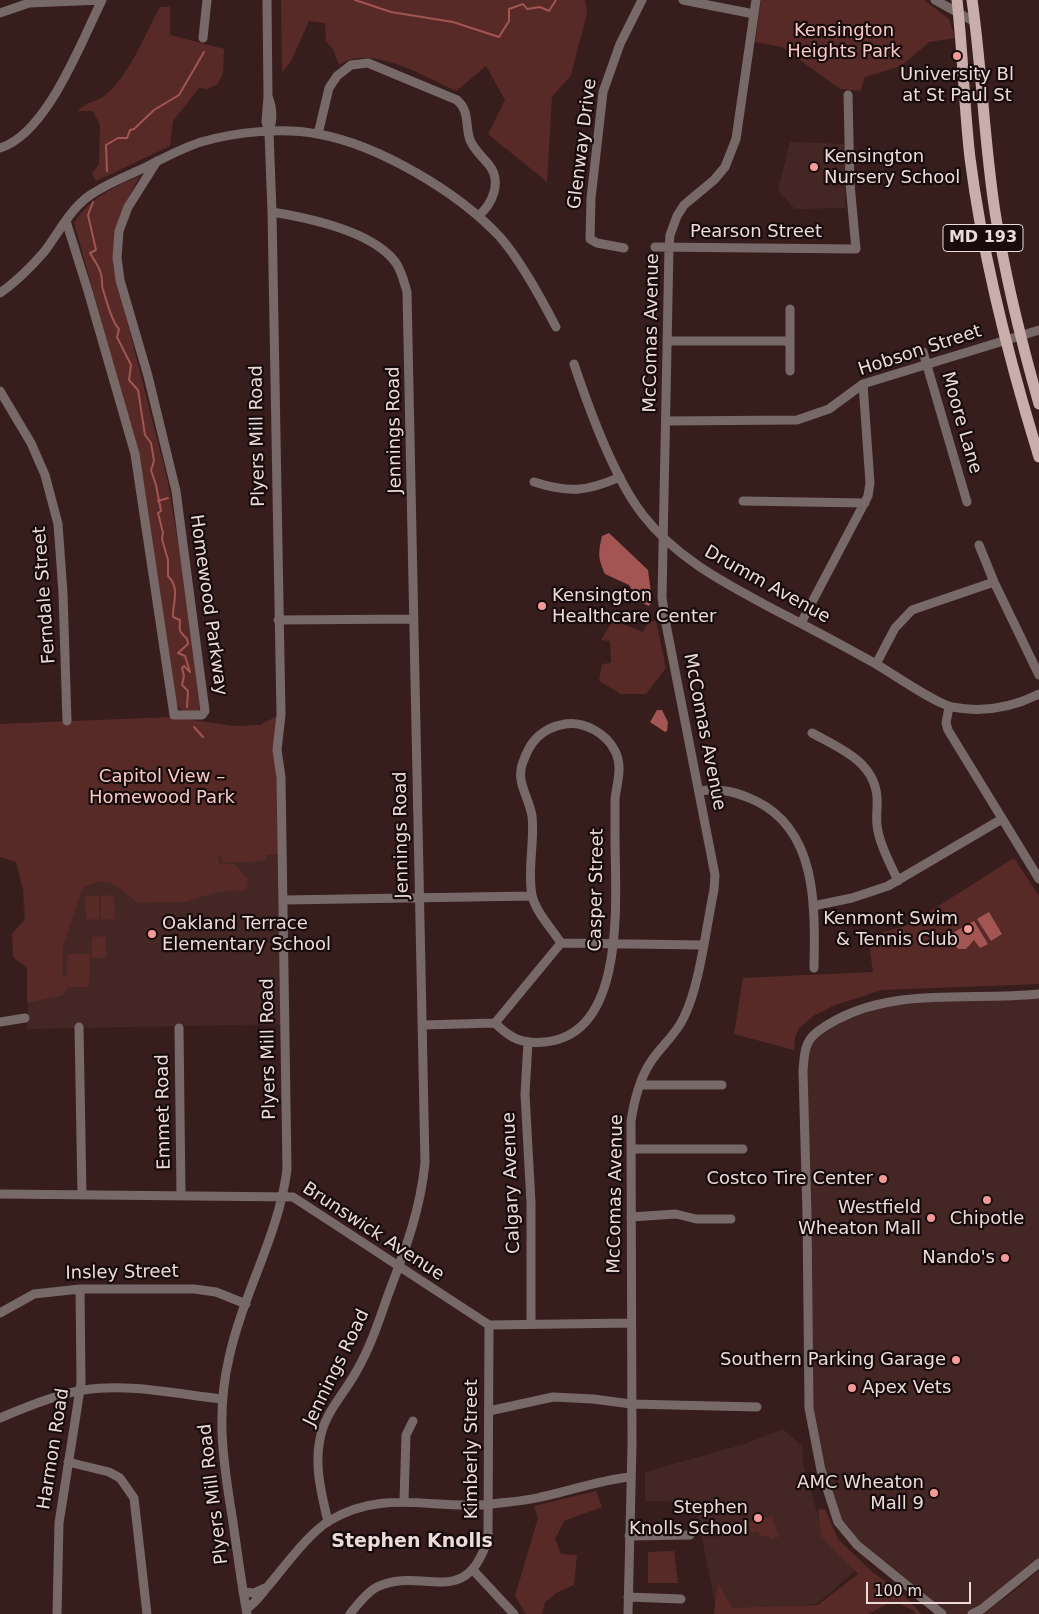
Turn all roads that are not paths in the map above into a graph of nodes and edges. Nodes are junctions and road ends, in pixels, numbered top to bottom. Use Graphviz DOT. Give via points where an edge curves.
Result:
graph roads {
  1 [pos="102,0"];
  2 [pos="207,0"];
  3 [pos="267,0"];
  4 [pos="642,0"];
  5 [pos="683,0"];
  6 [pos="756,0"];
  7 [pos="935,0"];
  8 [pos="957,0"];
  9 [pos="972,0"];
  10 [pos="0,13"];
  11 [pos="958,13"];
  12 [pos="754,14"];
  13 [pos="975,22"];
  14 [pos="203,38"];
  15 [pos="848,95"];
  16 [pos="269,132"];
  17 [pos="318,134"];
  18 [pos="0,148"];
  19 [pos="157,161"];
  20 [pos="272,212"];
  21 [pos="478,216"];
  22 [pos="66,222"];
  23 [pos="655,247"];
  24 [pos="624,248"];
  25 [pos="669,248"];
  26 [pos="0,294"];
  27 [pos="790,309"];
  28 [pos="556,327"];
  29 [pos="1039,330"];
  30 [pos="1021,336"];
  31 [pos="667,341"];
  32 [pos="790,341"];
  33 [pos="1006,341"];
  34 [pos="923,352"];
  35 [pos="574,364"];
  36 [pos="927,365"];
  37 [pos="790,371"];
  38 [pos="863,384"];
  39 [pos="0,391"];
  40 [pos="1039,404"];
  41 [pos="666,421"];
  42 [pos="1039,457"];
  43 [pos="620,477"];
  44 [pos="534,482"];
  45 [pos="743,501"];
  46 [pos="967,502"];
  47 [pos="865,503"];
  48 [pos="664,538"];
  49 [pos="979,545"];
  50 [pos="994,582"];
  51 [pos="414,619"];
  52 [pos="278,620"];
  53 [pos="801,624"];
  54 [pos="876,664"];
  55 [pos="1039,674"];
  56 [pos="1039,694"];
  57 [pos="949,706"];
  58 [pos="67,721"];
  59 [pos="812,733"];
  60 [pos="700,791"];
  61 [pos="1002,819"];
  62 [pos="1039,878"];
  63 [pos="898,881"];
  64 [pos="532,896"];
  65 [pos="420,897"];
  66 [pos="283,900"];
  67 [pos="813,906"];
  68 [pos="561,943"];
  69 [pos="614,944"];
  70 [pos="703,945"];
  71 [pos="814,968"];
  72 [pos="1039,994"];
  73 [pos="25,1018"];
  74 [pos="0,1022"];
  75 [pos="495,1023"];
  76 [pos="423,1025"];
  77 [pos="79,1027"];
  78 [pos="179,1028"];
  79 [pos="528,1042"];
  80 [pos="640,1084"];
  81 [pos="722,1085"];
  82 [pos="631,1149"];
  83 [pos="743,1149"];
  84 [pos="0,1194"];
  85 [pos="82,1195"];
  86 [pos="182,1195"];
  87 [pos="283,1198"];
  88 [pos="631,1217"];
  89 [pos="731,1219"];
  90 [pos="399,1267"];
  91 [pos="80,1289"];
  92 [pos="246,1304"];
  93 [pos="0,1313"];
  94 [pos="531,1323"];
  95 [pos="630,1323"];
  96 [pos="489,1325"];
  97 [pos="80,1390"];
  98 [pos="222,1399"];
  99 [pos="630,1404"];
  100 [pos="757,1406"];
  101 [pos="489,1411"];
  102 [pos="0,1418"];
  103 [pos="413,1421"];
  104 [pos="68,1462"];
  105 [pos="630,1477"];
  106 [pos="404,1501"];
  107 [pos="489,1504"];
  108 [pos="328,1522"];
  109 [pos="690,1535"];
  110 [pos="629,1536"];
  111 [pos="1039,1563"];
  112 [pos="473,1570"];
  113 [pos="267,1587"];
  114 [pos="243,1592"];
  115 [pos="628,1597"];
  116 [pos="681,1599"];
  117 [pos="246,1611"];
  118 [pos="57,1614"];
  119 [pos="147,1614"];
  120 [pos="350,1614"];
  121 [pos="514,1614"];
  122 [pos="628,1614"];
  123 [pos="942,1614"];
  124 [pos="972,1614"];
  1 -- 10 [label="street" via="29,3"];
  1 -- 18 [label="street" via="47,110 26,134"];
  2 -- 14 [label="street"];
  3 -- 16 [label="street, Plyers Mill Road" via="268,96 272,106"];
  4 -- 24 [label="street, Glenway Drive" via="620,44 603,92 590,198 590,239"];
  5 -- 12 [label="street"];
  6 -- 12 [label="street, McComas Avenue"];
  7 -- 11 [label="street"];
  8 -- 11 [label="main road, MD 193"];
  9 -- 13 [label="main road, MD 193"];
  11 -- 13 [label="street"];
  11 -- 33 [label="main road, MD 193" via="970,160 981,230"];
  12 -- 25 [label="street, McComas Avenue" via="731,155 714,180 684,205 673,225"];
  13 -- 30 [label="main road, MD 193" via="980,97 994,211"];
  15 -- 25 [label="street, Pearson Street" via="850,184 856,249"];
  16 -- 17 [label="street"];
  16 -- 19 [label="street" via="201,142"];
  16 -- 20 [label="street, Plyers Mill Road"];
  17 -- 21 [label="street" via="381,155 422,175"];
  17 -- 21 [label="street" via="329,88 336,76 351,65 368,63 457,100 464,108 472,144 489,164 495,179 491,201"];
  19 -- 22 [label="street" via="94,192 78,205"];
  19 -- 22 [label="street, Homewood Parkway" via="128,207 119,231 117,258 176,491 205,711 202,715 174,715 135,454"];
  20 -- 51 [label="street, Jennings Road" via="326,223 353,234 389,255 402,273 407,292"];
  20 -- 52 [label="street, Plyers Mill Road"];
  21 -- 28 [label="street" via="502,240"];
  22 -- 26 [label="street" via="43,252"];
  23 -- 25 [label="street, Pearson Street"];
  25 -- 31 [label="street, McComas Avenue"];
  27 -- 32 [label="street"];
  29 -- 30 [label="street, Hobson Street"];
  30 -- 33 [label="street, Hobson Street"];
  30 -- 40 [label="main road, MD 193"];
  31 -- 32 [label="street"];
  31 -- 41 [label="street, McComas Avenue"];
  32 -- 37 [label="street"];
  33 -- 36 [label="street, Hobson Street"];
  33 -- 42 [label="main road, MD 193"];
  34 -- 36 [label="street, Moore Lane"];
  35 -- 43 [label="street, Drumm Avenue"];
  36 -- 38 [label="street, Hobson Street"];
  36 -- 46 [label="street, Moore Lane"];
  38 -- 41 [label="street, Hobson Street" via="828,409 797,420"];
  38 -- 47 [label="street" via="870,483"];
  39 -- 58 [label="street, Ferndale Street" via="31,443 45,475 58,524"];
  41 -- 48 [label="street, McComas Avenue"];
  43 -- 44 [label="street" via="583,490"];
  43 -- 48 [label="street, Drumm Avenue" via="640,510"];
  45 -- 47 [label="street"];
  47 -- 53 [label="street"];
  48 -- 53 [label="street, Drumm Avenue" via="708,574"];
  48 -- 60 [label="street, McComas Avenue" via="662,597 665,619"];
  49 -- 50 [label="street"];
  50 -- 54 [label="street" via="912,610 895,628"];
  50 -- 55 [label="street"];
  51 -- 52 [label="street"];
  51 -- 65 [label="street, Jennings Road"];
  52 -- 66 [label="street, Plyers Mill Road" via="283,758"];
  53 -- 54 [label="street, Drumm Avenue"];
  54 -- 57 [label="street, Drumm Avenue"];
  56 -- 57 [label="street, Drumm Avenue" via="998,709"];
  57 -- 61 [label="street" via="948,730"];
  59 -- 63 [label="street" via="854,757 873,779 878,835"];
  60 -- 67 [label="street" via="718,789 740,793 764,805 786,822 798,838"];
  60 -- 70 [label="street, McComas Avenue" via="715,875"];
  61 -- 62 [label="street"];
  61 -- 63 [label="street"];
  63 -- 67 [label="street" via="852,898"];
  64 -- 65 [label="street"];
  64 -- 68 [label="street"];
  64 -- 69 [label="street, Casper Street" via="532,818 520,781 520,768 533,741 545,730 574,723 601,734 610,744 619,765 615,801"];
  65 -- 66 [label="street"];
  65 -- 76 [label="street, Jennings Road"];
  66 -- 87 [label="street, Plyers Mill Road" via="287,1132"];
  67 -- 71 [label="street"];
  68 -- 69 [label="street"];
  68 -- 75 [label="street"];
  69 -- 70 [label="street"];
  69 -- 79 [label="street, Casper Street" via="604,989 584,1022 561,1038"];
  70 -- 80 [label="street, McComas Avenue" via="685,1016 650,1063"];
  72 -- 123 [label="street" via="890,1001 849,1014 824,1027 810,1038 805,1050 809,1408 821,1470 838,1522 857,1545"];
  73 -- 74 [label="street"];
  75 -- 76 [label="street"];
  75 -- 79 [label="street, Casper Street" via="508,1036"];
  76 -- 90 [label="street, Jennings Road" via="425,1163 422,1196"];
  77 -- 85 [label="street"];
  78 -- 86 [label="street, Emmet Road"];
  79 -- 94 [label="street, Calgary Avenue" via="525,1094 531,1203"];
  80 -- 81 [label="street"];
  80 -- 82 [label="street, McComas Avenue" via="631,1121"];
  82 -- 83 [label="street"];
  82 -- 88 [label="street, McComas Avenue"];
  84 -- 85 [label="street, Brunswick Avenue"];
  85 -- 86 [label="street, Brunswick Avenue"];
  86 -- 87 [label="street, Brunswick Avenue"];
  87 -- 90 [label="street, Brunswick Avenue" via="293,1197"];
  87 -- 92 [label="street, Plyers Mill Road" via="284,1213 274,1228"];
  88 -- 89 [label="street" via="676,1214 696,1219"];
  88 -- 95 [label="street, McComas Avenue"];
  90 -- 96 [label="street, Brunswick Avenue"];
  90 -- 108 [label="street, Jennings Road" via="373,1336 320,1437 317,1457"];
  91 -- 92 [label="street, Insley Street" via="194,1289 216,1292"];
  91 -- 93 [label="street, Insley Street" via="34,1294"];
  91 -- 97 [label="street, Harmon Road"];
  92 -- 98 [label="street, Plyers Mill Road" via="229,1355"];
  94 -- 95 [label="street"];
  94 -- 96 [label="street"];
  95 -- 99 [label="street, McComas Avenue"];
  96 -- 101 [label="street, Kimberly Street"];
  97 -- 98 [label="street" via="113,1388"];
  97 -- 102 [label="street"];
  97 -- 104 [label="street, Harmon Road"];
  98 -- 114 [label="street, Plyers Mill Road" via="222,1454"];
  99 -- 100 [label="street"];
  99 -- 101 [label="street" via="553,1397"];
  99 -- 105 [label="street, McComas Avenue"];
  101 -- 107 [label="street, Kimberly Street"];
  103 -- 106 [label="street" via="406,1435"];
  104 -- 118 [label="street, Harmon Road" via="59,1523"];
  104 -- 119 [label="street" via="120,1478 134,1498"];
  105 -- 107 [label="street" via="538,1498"];
  105 -- 110 [label="street, McComas Avenue"];
  106 -- 107 [label="street"];
  106 -- 108 [label="street" via="371,1505"];
  107 -- 112 [label="street, Kimberly Street" via="488,1538 484,1553"];
  108 -- 113 [label="street"];
  109 -- 110 [label="street"];
  110 -- 115 [label="street, McComas Avenue"];
  111 -- 124 [label="street"];
  112 -- 120 [label="street" via="447,1582 396,1581 376,1587"];
  112 -- 121 [label="street"];
  113 -- 114 [label="street" via="254,1593"];
  113 -- 117 [label="street"];
  114 -- 117 [label="street, Plyers Mill Road"];
  115 -- 116 [label="street"];
  115 -- 122 [label="street, McComas Avenue"];
}
